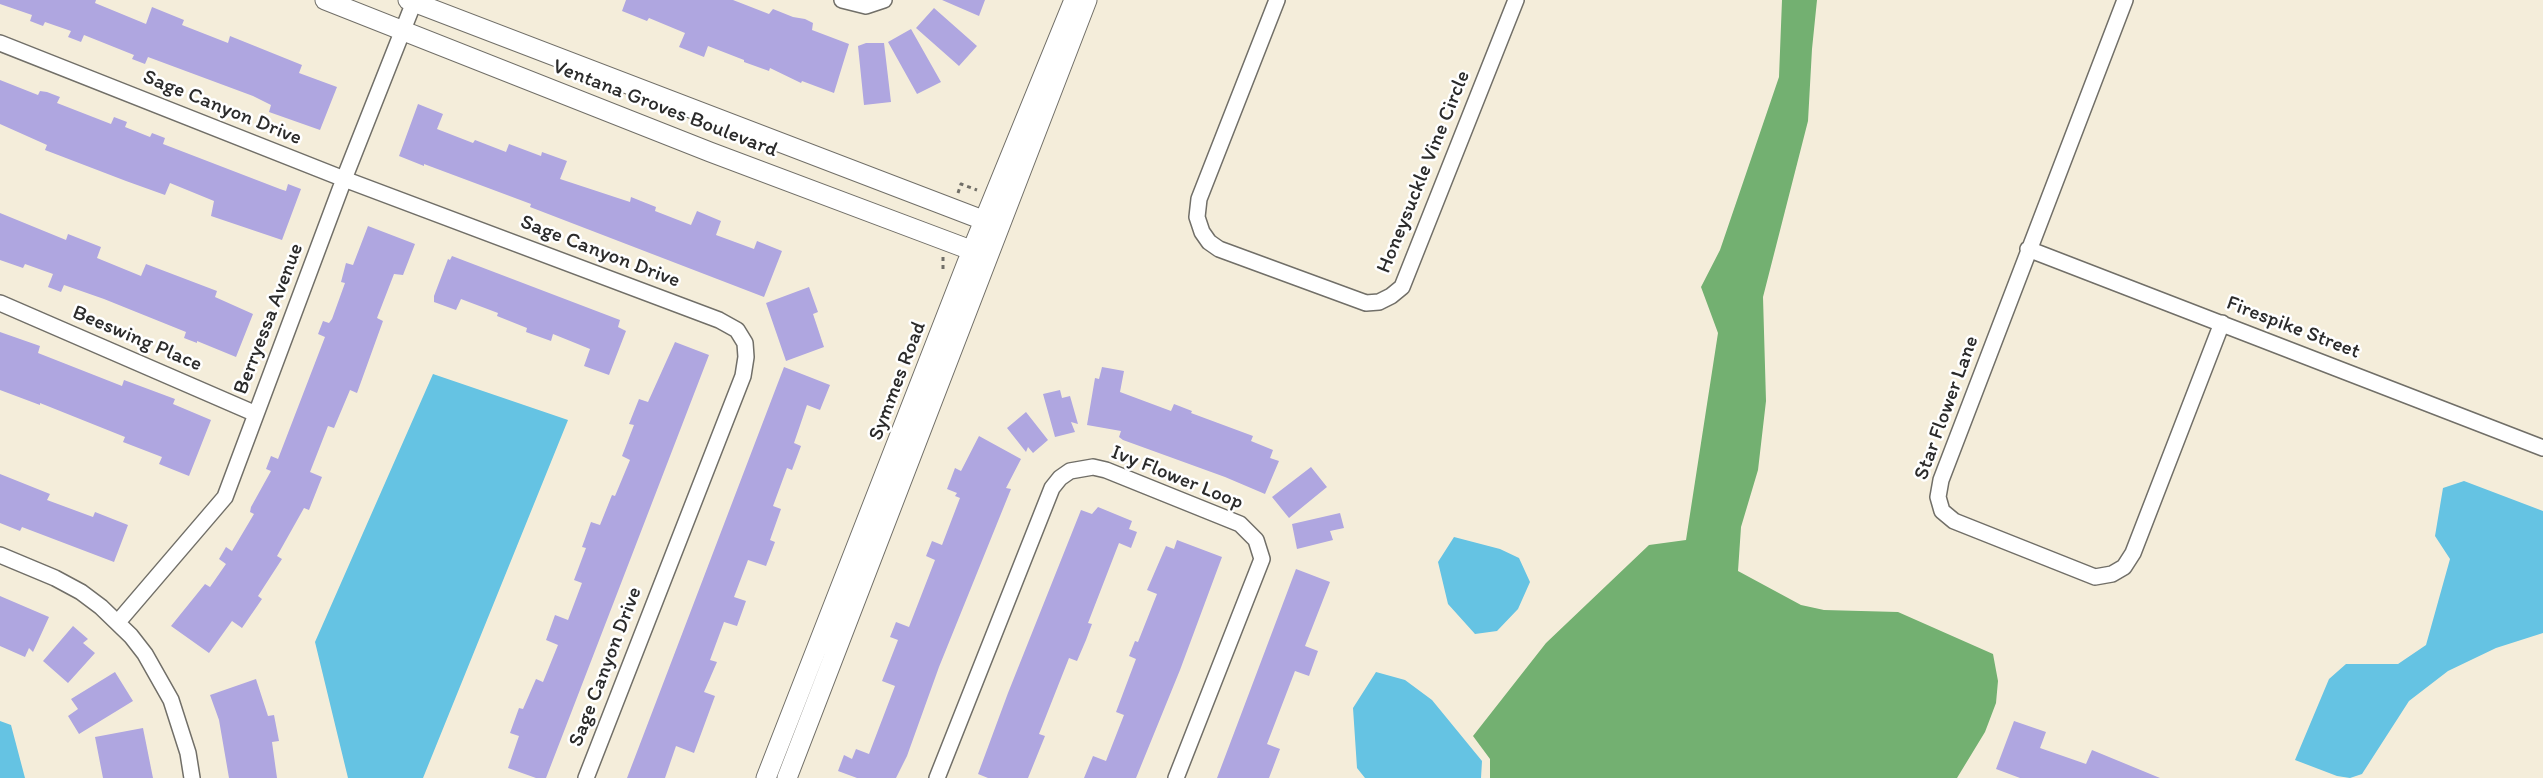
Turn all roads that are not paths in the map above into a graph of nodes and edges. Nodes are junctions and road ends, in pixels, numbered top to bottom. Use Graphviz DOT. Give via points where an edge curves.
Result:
graph roads {
  1 [pos="326,0"];
  2 [pos="842,0"];
  3 [pos="884,0"];
  4 [pos="1074,0"];
  5 [pos="1087,0"];
  6 [pos="1276,0"];
  7 [pos="1516,0"];
  8 [pos="2125,0"];
  9 [pos="413,1"];
  10 [pos="404,30"];
  11 [pos="0,42"];
  12 [pos="344,179"];
  13 [pos="992,223"];
  14 [pos="2028,249"];
  15 [pos="980,253"];
  16 [pos="0,303"];
  17 [pos="2222,323"];
  18 [pos="256,414"];
  19 [pos="2543,448"];
  20 [pos="0,555"];
  21 [pos="118,622"];
  22 [pos="192,778"];
  23 [pos="586,778"];
  24 [pos="766,778"];
  25 [pos="787,778"];
  26 [pos="937,778"];
  27 [pos="1176,778"];
  1 -- 10 [label="street, Ventana Groves Boulevard"];
  2 -- 3 [label="street" via="866,6"];
  4 -- 13 [label="street, Symmes Road"];
  5 -- 13 [label="street, Symmes Road"];
  6 -- 7 [label="street, Honeysuckle Vine Circle" via="1199,199 1197,217 1209,242 1220,249 1366,303 1379,302 1402,287"];
  8 -- 14 [label="street, Star Flower Lane"];
  9 -- 10 [label="street, Berryessa Avenue"];
  9 -- 13 [label="street, Ventana Groves Boulevard"];
  10 -- 12 [label="street, Berryessa Avenue"];
  10 -- 15 [label="street, Ventana Groves Boulevard" via="710,152"];
  11 -- 12 [label="street, Sage Canyon Drive"];
  12 -- 18 [label="street, Berryessa Avenue"];
  12 -- 23 [label="street, Sage Canyon Drive" via="719,320 737,330 744,343 746,357 742,376"];
  13 -- 15 [label="street, Symmes Road"];
  14 -- 17 [label="street, Firespike Street"];
  14 -- 17 [label="street, Star Flower Lane" via="1941,480 1938,497 1942,511 1954,522 2086,574 2095,577 2112,574 2124,567 2134,553"];
  15 -- 24 [label="street, Symmes Road"];
  15 -- 25 [label="street, Symmes Road"];
  16 -- 18 [label="street, Beeswing Place"];
  17 -- 19 [label="street, Firespike Street"];
  18 -- 21 [label="street, Berryessa Avenue" via="225,497"];
  20 -- 21 [label="street" via="81,592"];
  21 -- 22 [label="street" via="145,654 170,700 188,753"];
  26 -- 27 [label="street, Ivy Flower Loop" via="1052,488 1070,471 1093,467 1240,524 1256,540 1262,559"];
}
